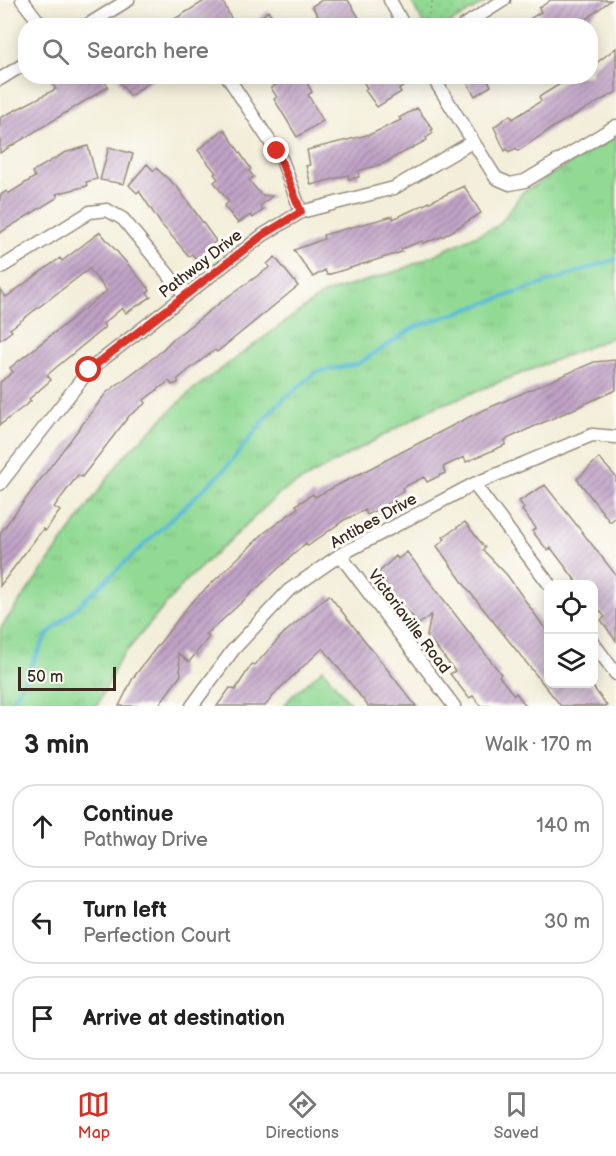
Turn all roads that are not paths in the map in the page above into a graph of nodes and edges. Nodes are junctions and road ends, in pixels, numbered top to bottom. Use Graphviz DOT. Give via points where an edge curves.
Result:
graph roads {
  1 [pos="22,0"];
  2 [pos="128,0"];
  3 [pos="390,0"];
  4 [pos="504,0"];
  5 [pos="36,18"];
  6 [pos="99,18"];
  7 [pos="400,18"];
  8 [pos="476,18"];
  9 [pos="18,68"];
  10 [pos="0,79"];
  11 [pos="232,84"];
  12 [pos="437,84"];
  13 [pos="616,126"];
  14 [pos="472,142"];
  15 [pos="301,212"];
  16 [pos="0,268"];
  17 [pos="184,295"];
  18 [pos="616,437"];
  19 [pos="0,484"];
  20 [pos="474,484"];
  21 [pos="340,555"];
  22 [pos="545,580"];
  23 [pos="598,649"];
  24 [pos="616,674"];
  25 [pos="192,706"];
  26 [pos="454,706"];
  1 -- 5 [label="street"];
  2 -- 6 [label="street"];
  3 -- 7 [label="street"];
  4 -- 8 [label="street"];
  9 -- 10 [label="street"];
  11 -- 15 [label="street" via="282,160"];
  12 -- 14 [label="street"];
  13 -- 14 [label="street" via="518,184 496,178"];
  14 -- 15 [label="street, Pathway Drive" via="393,188"];
  15 -- 17 [label="street, Pathway Drive" via="263,235"];
  16 -- 17 [label="street" via="90,212 107,210 123,219"];
  17 -- 19 [label="street, Pathway Drive" via="89,370"];
  18 -- 20 [label="street, Antibes Drive" via="592,435"];
  20 -- 21 [label="street, Antibes Drive"];
  20 -- 22 [label="street"];
  21 -- 25 [label="street, Antibes Drive" via="288,591 232,650"];
  21 -- 26 [label="street, Victoriaville Road"];
  23 -- 24 [label="street"];
}
